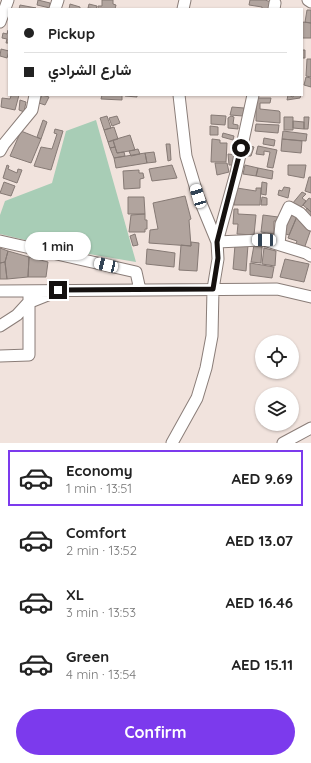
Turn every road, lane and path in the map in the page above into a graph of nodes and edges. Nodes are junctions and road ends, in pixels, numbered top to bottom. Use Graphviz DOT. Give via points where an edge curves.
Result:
graph roads {
  1 [pos="8,0"];
  2 [pos="308,0"];
  3 [pos="311,2"];
  4 [pos="0,21"];
  5 [pos="35,96"];
  6 [pos="179,96"];
  7 [pos="253,96"];
  8 [pos="1,144"];
  9 [pos="311,225"];
  10 [pos="0,241"];
  11 [pos="217,242"];
  12 [pos="279,244"];
  13 [pos="311,256"];
  14 [pos="213,289"];
  15 [pos="58,290"];
  16 [pos="140,290"];
  17 [pos="1,291"];
  18 [pos="29,291"];
  19 [pos="311,297"];
  20 [pos="28,303"];
  21 [pos="0,326"];
  22 [pos="0,356"];
  23 [pos="311,428"];
  24 [pos="172,443"];
  25 [pos="283,443"];
  1 -- 4 [label="street"];
  2 -- 3 [label="street"];
  5 -- 8 [label="street" via="32,110"];
  6 -- 11 [label="street" via="186,156 198,196"];
  7 -- 11 [label="street" via="236,173"];
  9 -- 12 [label="street" via="300,213 289,207 281,224"];
  10 -- 16 [label="street" via="136,272"];
  11 -- 12 [label="street" via="264,240"];
  11 -- 14 [label="street" via="218,258"];
  12 -- 13 [label="street"];
  14 -- 16 [label="street"];
  14 -- 19 [label="street" via="277,289"];
  14 -- 24 [label="street" via="212,336 206,368 197,398"];
  15 -- 16 [label="street"];
  15 -- 18 [label="street"];
  15 -- 20 [label="street"];
  17 -- 18 [label="street"];
  18 -- 20 [label="street"];
  20 -- 21 [label="street" via="17,315"];
  20 -- 22 [label="street" via="29,355"];
  23 -- 25 [label="street"];
}
